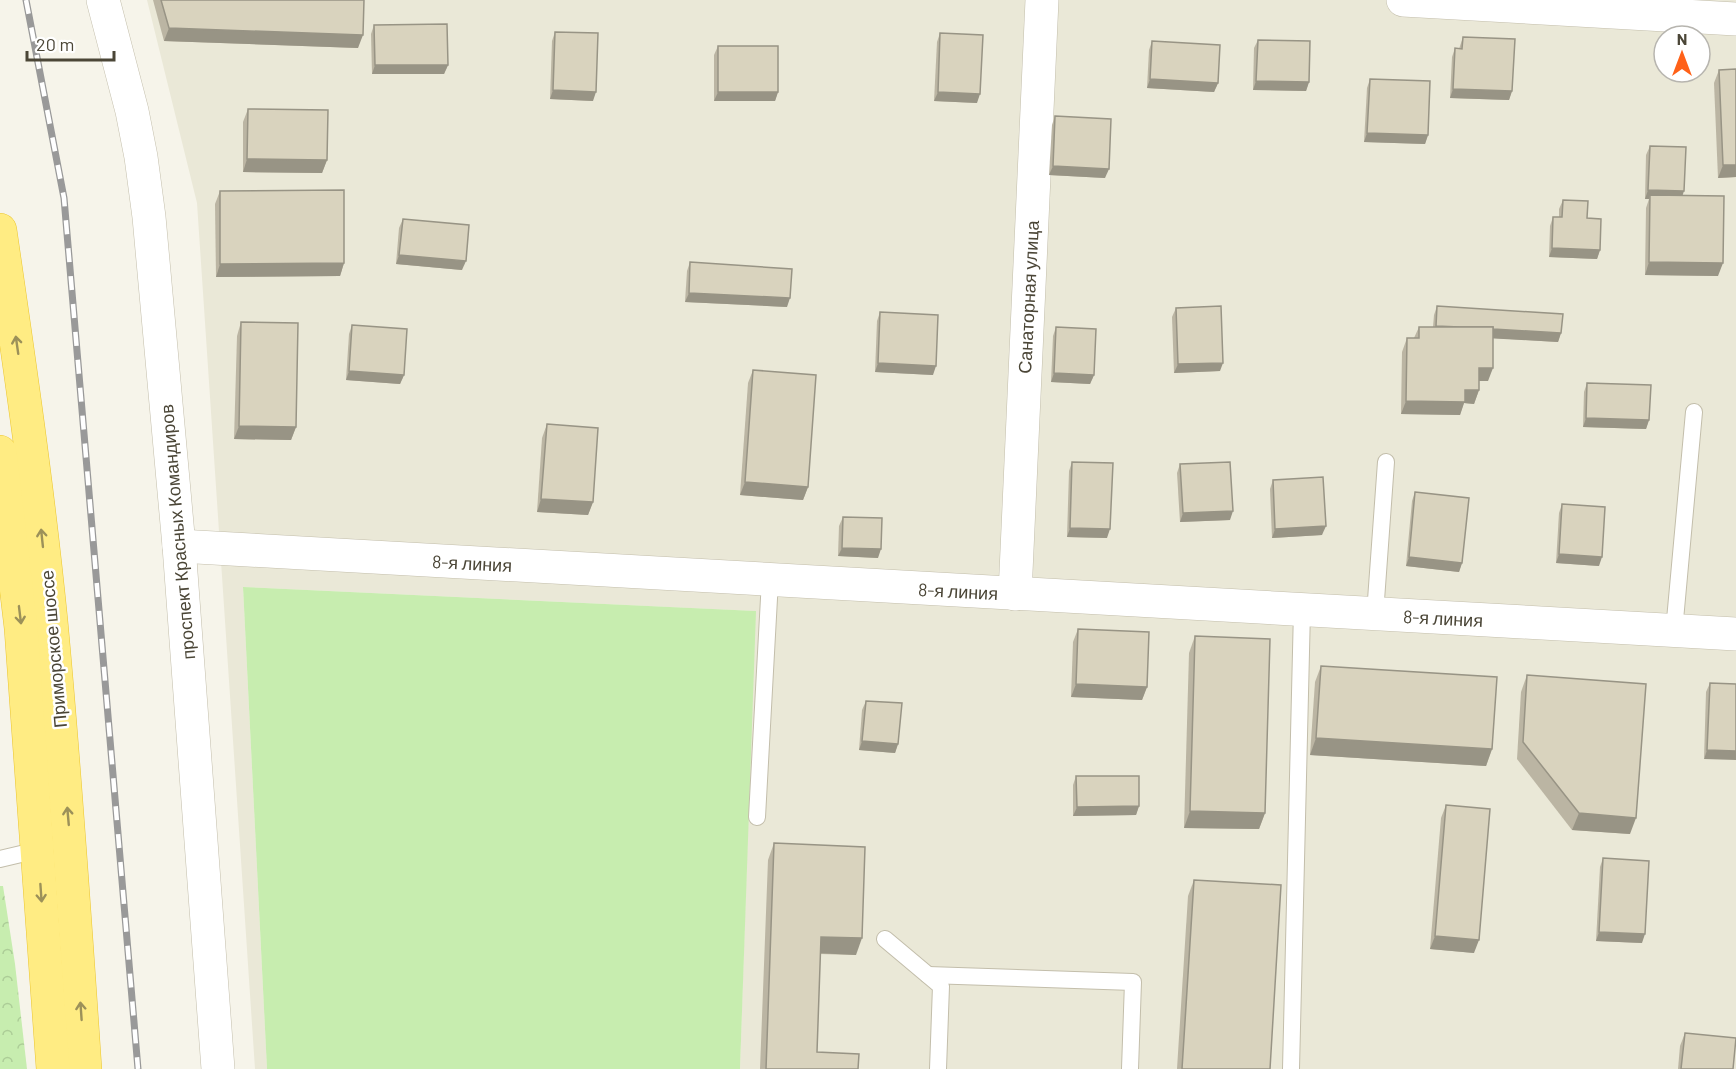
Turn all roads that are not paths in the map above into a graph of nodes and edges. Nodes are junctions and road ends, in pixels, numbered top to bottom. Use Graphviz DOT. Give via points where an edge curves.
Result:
graph roads {
  1 [pos="103,0"];
  2 [pos="1042,0"];
  3 [pos="1403,0"];
  4 [pos="1449,1"];
  5 [pos="1736,19"];
  6 [pos="0,230"];
  7 [pos="1694,412"];
  8 [pos="0,452"];
  9 [pos="1386,462"];
  10 [pos="179,546"];
  11 [pos="770,580"];
  12 [pos="1015,594"];
  13 [pos="1302,610"];
  14 [pos="1375,614"];
  15 [pos="1674,631"];
  16 [pos="1736,634"];
  17 [pos="757,817"];
  18 [pos="38,850"];
  19 [pos="0,859"];
  20 [pos="885,939"];
  21 [pos="928,975"];
  22 [pos="53,1069"];
  23 [pos="85,1069"];
  24 [pos="218,1069"];
  25 [pos="939,1069"];
  26 [pos="1130,1069"];
  27 [pos="1291,1069"];
  1 -- 10 [label="street, проспект Красных Командиров" via="141,157"];
  2 -- 12 [label="street, Санаторная улица"];
  3 -- 4 [label="street"];
  4 -- 5 [label="street"];
  23 -- 6 [label="highway, Приморское шоссе, one-way" via="51,621 35,474"];
  7 -- 15 [label="lane"];
  8 -- 18 [label="highway, Приморское шоссе, one-way" via="21,628"];
  9 -- 14 [label="lane"];
  10 -- 11 [label="street, 8-я линия"];
  10 -- 24 [label="street, проспект Красных Командиров"];
  11 -- 12 [label="street, 8-я линия"];
  11 -- 17 [label="lane"];
  12 -- 13 [label="street, 8-я линия"];
  13 -- 14 [label="street, 8-я линия"];
  13 -- 27 [label="lane"];
  14 -- 15 [label="street, 8-я линия"];
  15 -- 16 [label="street, 8-я линия"];
  18 -- 19 [label="lane"];
  18 -- 22 [label="highway, Приморское шоссе, one-way"];
  20 -- 21 [label="lane"];
  21 -- 25 [label="lane" via="941,986"];
  21 -- 26 [label="lane" via="1133,982"];
}
